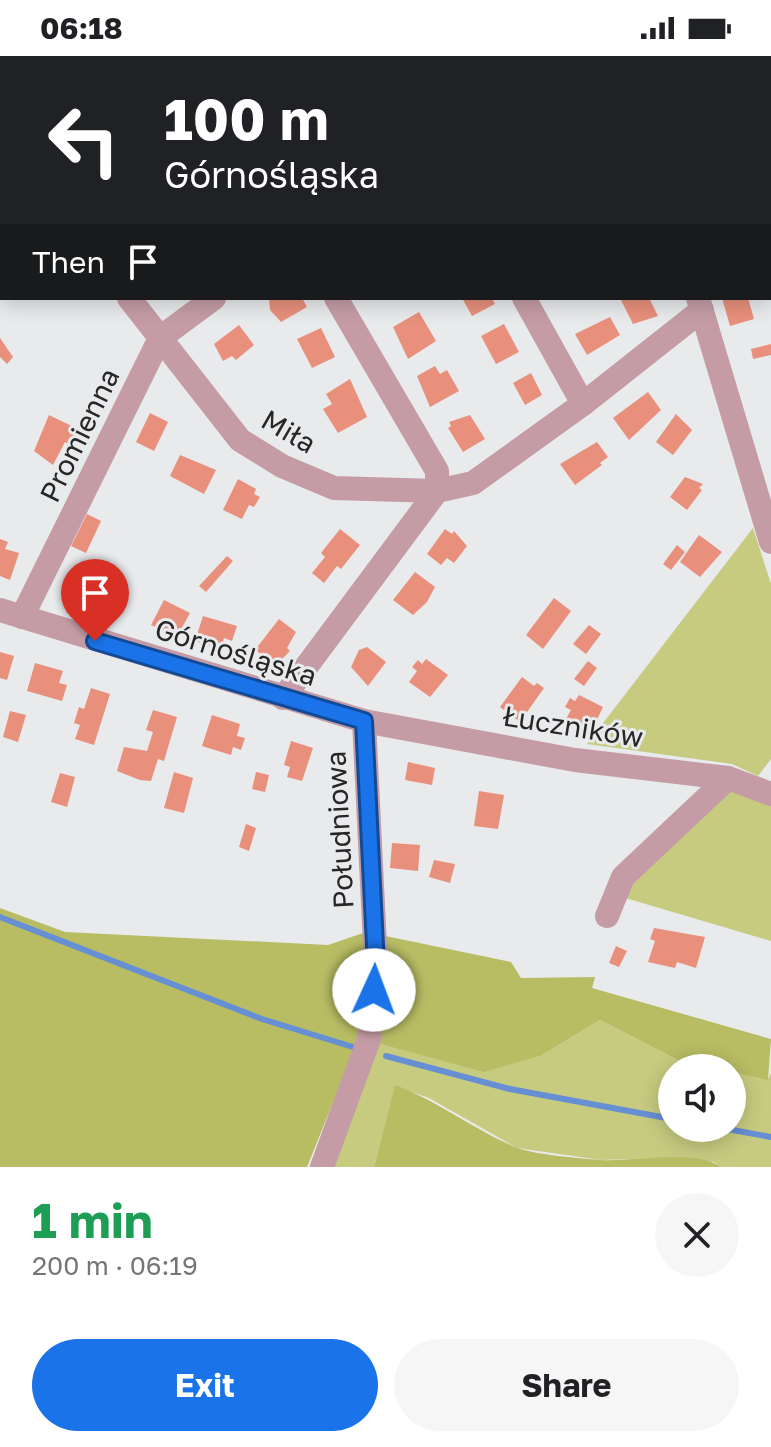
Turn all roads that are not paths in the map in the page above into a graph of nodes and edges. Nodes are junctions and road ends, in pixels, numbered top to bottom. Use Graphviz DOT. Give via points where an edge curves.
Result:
graph roads {
  1 [pos="131,300"];
  2 [pos="211,300"];
  3 [pos="337,300"];
  4 [pos="525,300"];
  5 [pos="700,304"];
  6 [pos="160,338"];
  7 [pos="583,404"];
  8 [pos="437,491"];
  9 [pos="771,542"];
  10 [pos="11,614"];
  11 [pos="283,698"];
  12 [pos="364,721"];
  13 [pos="728,778"];
  14 [pos="767,785"];
  15 [pos="607,916"];
  16 [pos="322,1167"];
  1 -- 6 [label="street, Miła"];
  2 -- 6 [label="street, Promienna"];
  3 -- 8 [label="street" via="437,471"];
  4 -- 7 [label="street"];
  5 -- 7 [label="street, Miła"];
  5 -- 9 [label="street"];
  6 -- 8 [label="street, Miła" via="240,440 282,466 334,488"];
  6 -- 10 [label="street, Promienna"];
  7 -- 8 [label="street, Miła" via="473,483"];
  8 -- 11 [label="street"];
  10 -- 11 [label="street, Górnośląska"];
  11 -- 12 [label="street, Górnośląska"];
  12 -- 13 [label="street, Łuczników" via="575,760"];
  12 -- 16 [label="street, Południowa" via="376,966 369,1039"];
  13 -- 14 [label="street, Łuczników"];
  13 -- 15 [label="street" via="623,877"];
}
